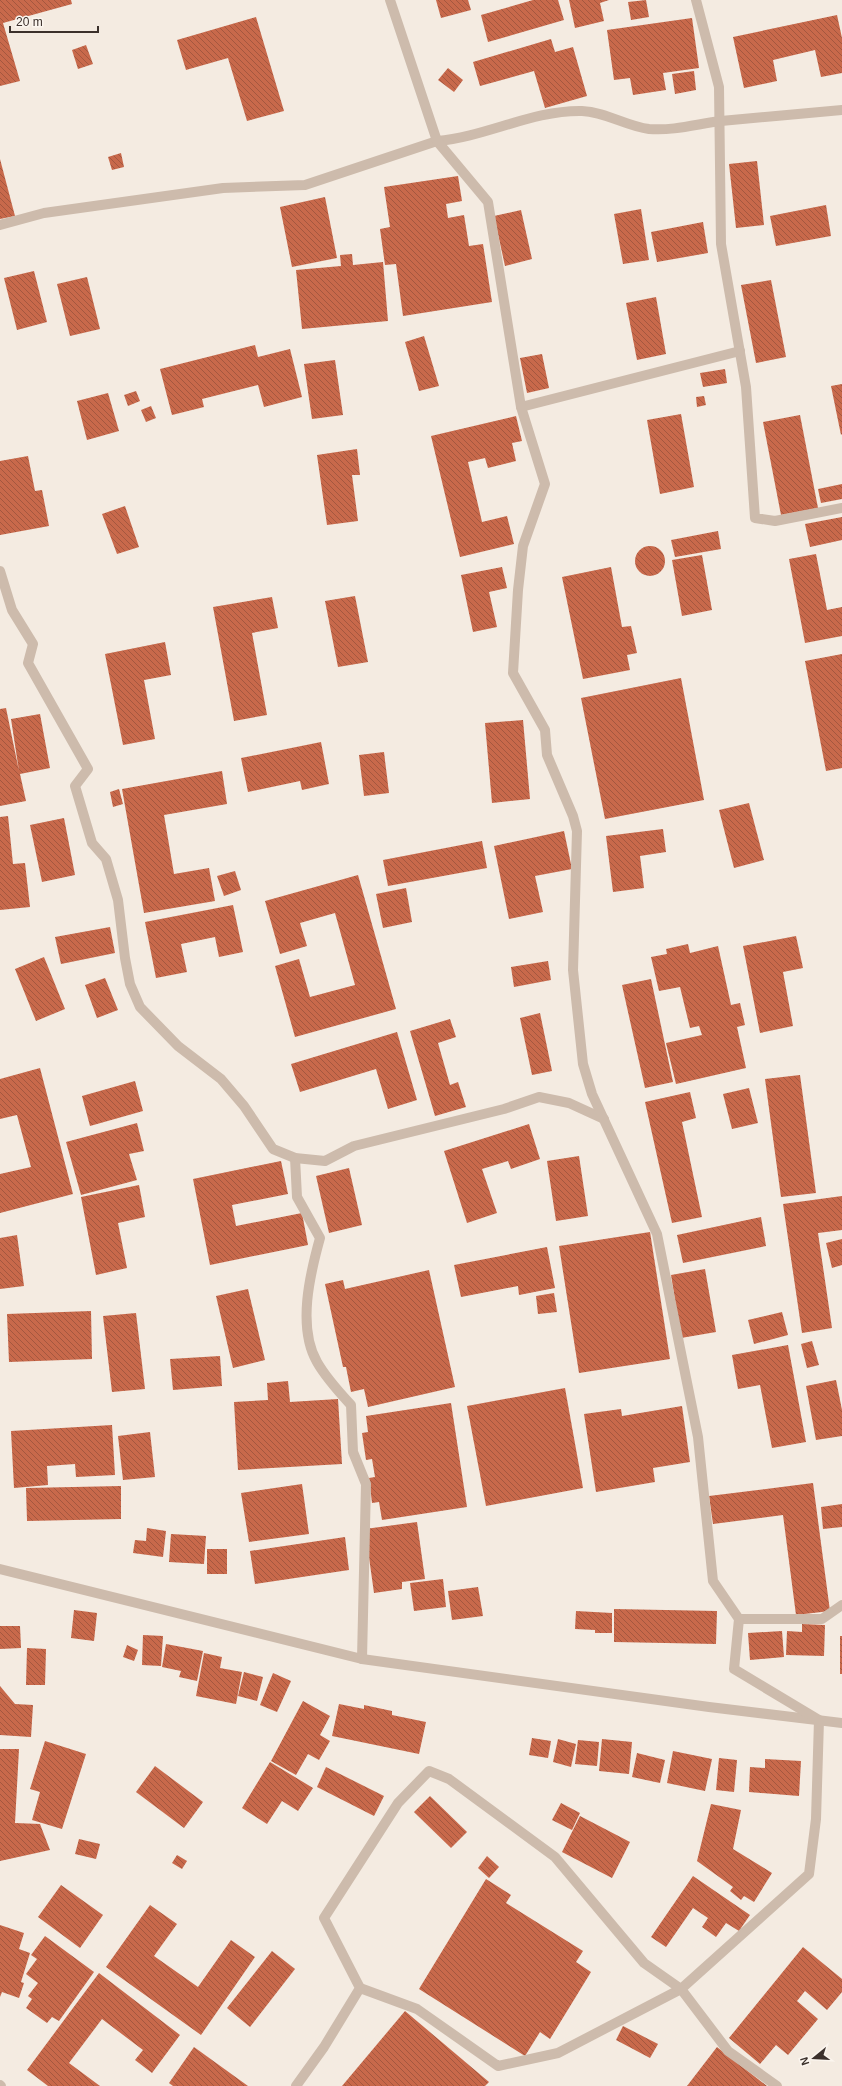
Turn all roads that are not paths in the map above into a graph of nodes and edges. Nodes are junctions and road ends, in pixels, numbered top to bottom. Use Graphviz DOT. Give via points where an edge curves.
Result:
graph roads {
  1 [pos="390,0"];
  2 [pos="696,0"];
  3 [pos="842,110"];
  4 [pos="720,121"];
  5 [pos="437,142"];
  6 [pos="0,226"];
  7 [pos="740,351"];
  8 [pos="521,407"];
  9 [pos="842,508"];
  10 [pos="0,571"];
  11 [pos="604,1119"];
  12 [pos="295,1158"];
  13 [pos="0,1569"];
  14 [pos="842,1605"];
  15 [pos="739,1619"];
  16 [pos="362,1659"];
  17 [pos="819,1720"];
  18 [pos="842,1723"];
  19 [pos="360,1988"];
  20 [pos="681,1989"];
  21 [pos="296,2086"];
  22 [pos="777,2086"];
  1 -- 5 [label="street"];
  2 -- 4 [label="street" via="720,88"];
  3 -- 4 [label="street"];
  4 -- 5 [label="street" via="677,128 649,129 582,111 520,121 460,139"];
  4 -- 7 [label="street" via="721,244"];
  5 -- 6 [label="street" via="305,185 223,188 44,213"];
  5 -- 8 [label="street" via="488,202"];
  7 -- 8 [label="street"];
  7 -- 9 [label="street" via="746,388 755,518 775,521"];
  8 -- 11 [label="street" via="545,484 523,546 513,673 544,730 547,755 577,830 573,970 583,1064 592,1094"];
  10 -- 12 [label="street" via="12,610 33,644 28,663 88,769 75,786 92,843 106,859 118,900 130,984 140,1007 178,1046 221,1079 244,1106 273,1148"];
  11 -- 12 [label="street" via="569,1103 538,1097 504,1109 354,1146 325,1161"];
  11 -- 15 [label="street" via="656,1234 698,1437 713,1581"];
  12 -- 16 [label="street" via="297,1197 320,1238 310,1275 306,1333 316,1361 334,1387 351,1405 353,1452 366,1484"];
  13 -- 16 [label="street"];
  14 -- 15 [label="street" via="822,1619"];
  15 -- 17 [label="street" via="734,1669"];
  16 -- 17 [label="street"];
  17 -- 18 [label="street"];
  17 -- 20 [label="street" via="816,1819 809,1874"];
  19 -- 20 [label="street" via="417,2009 498,2066 558,2054"];
  19 -- 20 [label="street" via="324,1918 398,1804 429,1771 449,1779 554,1857 644,1964"];
  19 -- 21 [label="street" via="324,2047"];
  20 -- 22 [label="street" via="728,2051"];
}
